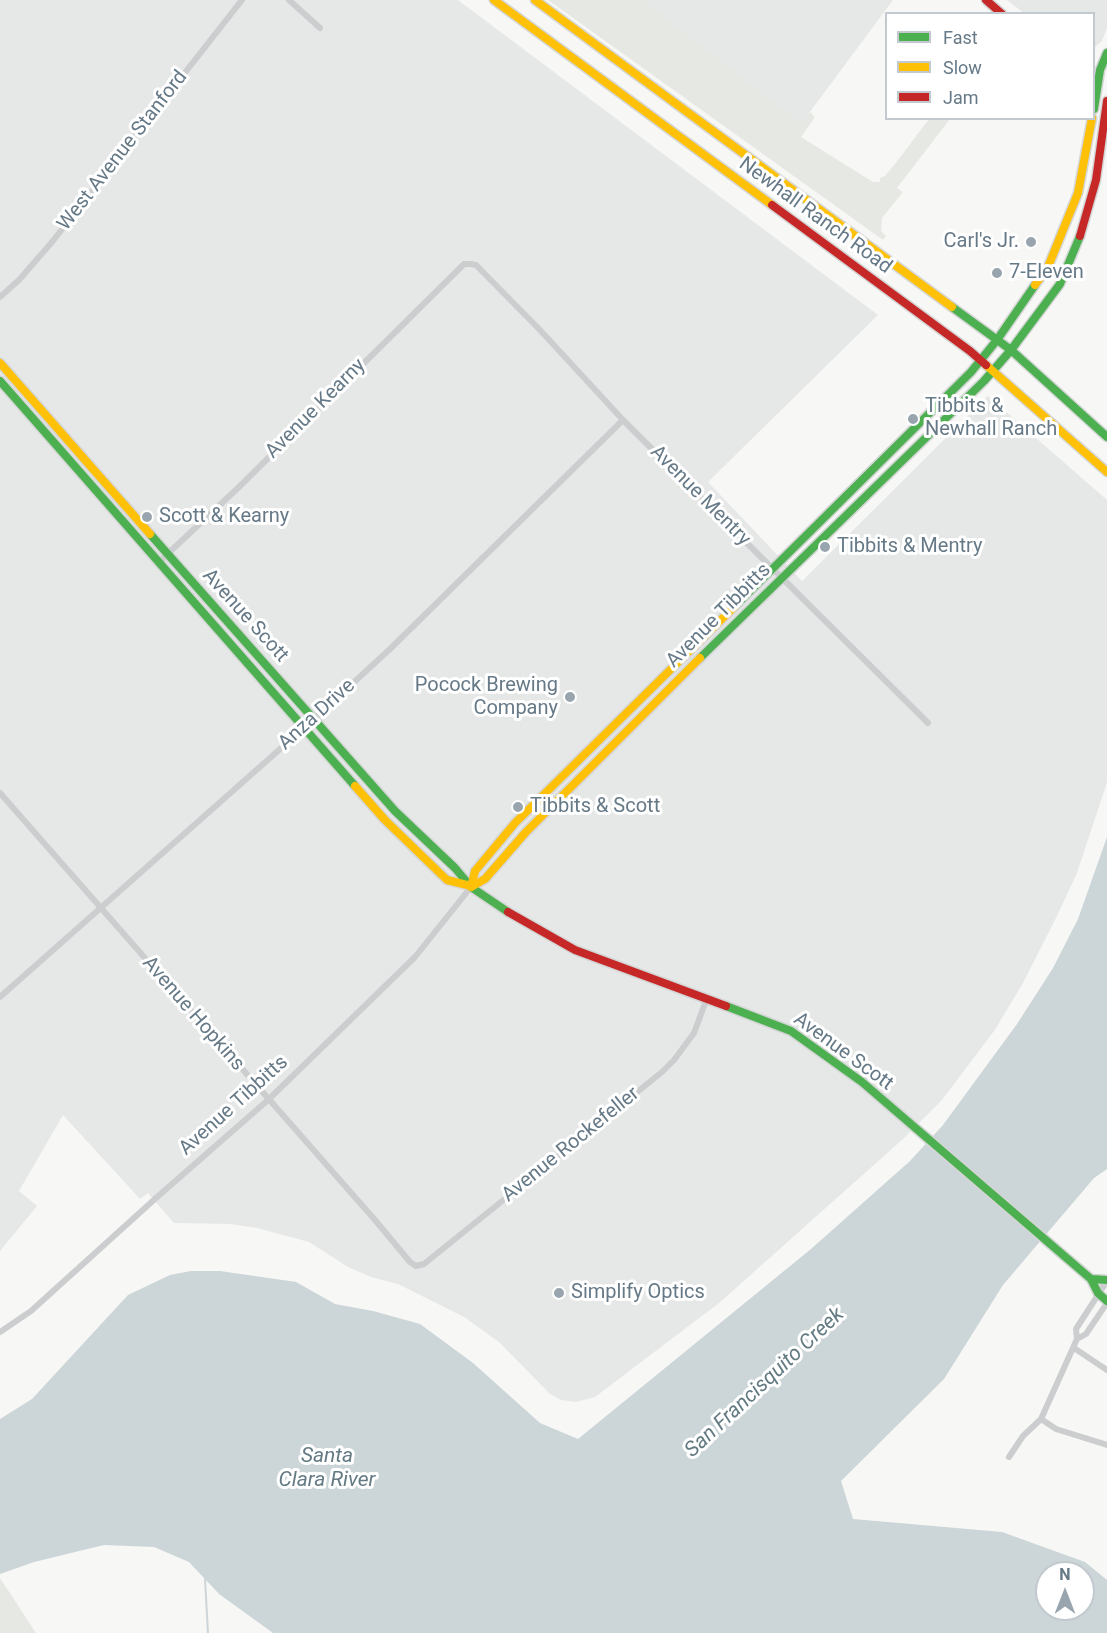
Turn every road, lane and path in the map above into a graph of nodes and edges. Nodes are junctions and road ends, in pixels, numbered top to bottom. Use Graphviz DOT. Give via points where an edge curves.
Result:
graph roads {
  1 [pos="242,0"];
  2 [pos="289,0"];
  3 [pos="494,0"];
  4 [pos="535,0"];
  5 [pos="986,0"];
  6 [pos="1000,12"];
  7 [pos="320,28"];
  8 [pos="1107,53"];
  9 [pos="1100,70"];
  10 [pos="1107,101"];
  11 [pos="1095,102"];
  12 [pos="1092,120"];
  13 [pos="476,265"];
  14 [pos="0,297"];
  15 [pos="997,340"];
  16 [pos="1011,350"];
  17 [pos="981,360"];
  18 [pos="0,363"];
  19 [pos="994,370"];
  20 [pos="0,381"];
  21 [pos="623,420"];
  22 [pos="1107,437"];
  23 [pos="1107,472"];
  24 [pos="168,555"];
  25 [pos="159,562"];
  26 [pos="773,569"];
  27 [pos="781,577"];
  28 [pos="314,719"];
  29 [pos="928,723"];
  30 [pos="305,728"];
  31 [pos="0,793"];
  32 [pos="471,887"];
  33 [pos="101,908"];
  34 [pos="0,997"];
  35 [pos="707,998"];
  36 [pos="268,1100"];
  37 [pos="410,1262"];
  38 [pos="1091,1280"];
  39 [pos="1107,1281"];
  40 [pos="1098,1293"];
  41 [pos="1107,1302"];
  42 [pos="0,1332"];
  43 [pos="1077,1339"];
  44 [pos="1074,1348"];
  45 [pos="1107,1370"];
  46 [pos="1041,1419"];
  47 [pos="1107,1445"];
  48 [pos="1009,1457"];
  1 -- 14 [label="street, West Avenue Stanford" via="52,242"];
  2 -- 7 [label="street"];
  3 -- 17 [label="main road, Newhall Ranch Road"];
  4 -- 15 [label="main road, Newhall Ranch Road"];
  5 -- 6 [label="main road"];
  8 -- 9 [label="main road"];
  9 -- 11 [label="main road"];
  10 -- 16 [label="main road, Avenue Tibbitts" via="1096,180 1072,259 1060,284"];
  12 -- 15 [label="main road, Avenue Tibbitts" via="1078,193 1048,267"];
  13 -- 21 [label="street, Avenue Mentry"];
  13 -- 24 [label="street, Avenue Kearny" via="464,264"];
  15 -- 16 [label="main road, Newhall Ranch Road"];
  15 -- 17 [label="main road, Avenue Tibbitts"];
  16 -- 19 [label="main road, Avenue Tibbitts"];
  16 -- 22 [label="main road, Newhall Ranch Road"];
  17 -- 19 [label="main road, Newhall Ranch Road"];
  17 -- 26 [label="main road, Avenue Tibbitts"];
  18 -- 24 [label="main road, Avenue Scott"];
  19 -- 23 [label="main road, Newhall Ranch Road"];
  19 -- 27 [label="main road, Avenue Tibbitts"];
  20 -- 25 [label="main road, Avenue Scott"];
  21 -- 26 [label="street, Avenue Mentry"];
  21 -- 28 [label="street, Anza Drive"];
  24 -- 25 [label="street, Avenue Kearny"];
  24 -- 28 [label="main road, Avenue Scott"];
  25 -- 30 [label="main road, Avenue Scott"];
  26 -- 27 [label="street, Avenue Mentry"];
  26 -- 32 [label="main road, Avenue Tibbitts" via="515,823 475,871"];
  27 -- 29 [label="street, Avenue Mentry"];
  27 -- 32 [label="main road, Avenue Tibbitts" via="532,826 485,879"];
  28 -- 30 [label="street, Anza Drive"];
  28 -- 32 [label="main road, Avenue Scott" via="395,812"];
  30 -- 32 [label="main road, Avenue Scott" via="413,849 447,880"];
  30 -- 33 [label="street, Anza Drive"];
  31 -- 33 [label="street, Avenue Hopkins"];
  32 -- 35 [label="main road, Avenue Scott" via="574,950"];
  32 -- 36 [label="street, Avenue Tibbitts" via="415,957"];
  33 -- 34 [label="street, Anza Drive"];
  33 -- 36 [label="street, Avenue Hopkins"];
  35 -- 37 [label="street, Avenue Rockefeller" via="694,1033 662,1072 424,1264 416,1266"];
  35 -- 38 [label="main road, Avenue Scott" via="791,1031 862,1082"];
  36 -- 37 [label="street, Avenue Hopkins"];
  36 -- 42 [label="street, Avenue Tibbitts" via="31,1311"];
  38 -- 39 [label="main road"];
  38 -- 40 [label="main road, Avenue Scott"];
  39 -- 40 [label="street"];
  40 -- 41 [label="main road, Avenue Scott"];
  40 -- 43 [label="street" via="1076,1329"];
  41 -- 43 [label="street" via="1086,1335"];
  43 -- 44 [label="street"];
  44 -- 45 [label="street"];
  44 -- 46 [label="street"];
  46 -- 47 [label="street" via="1056,1429"];
  46 -- 48 [label="street"];
}
